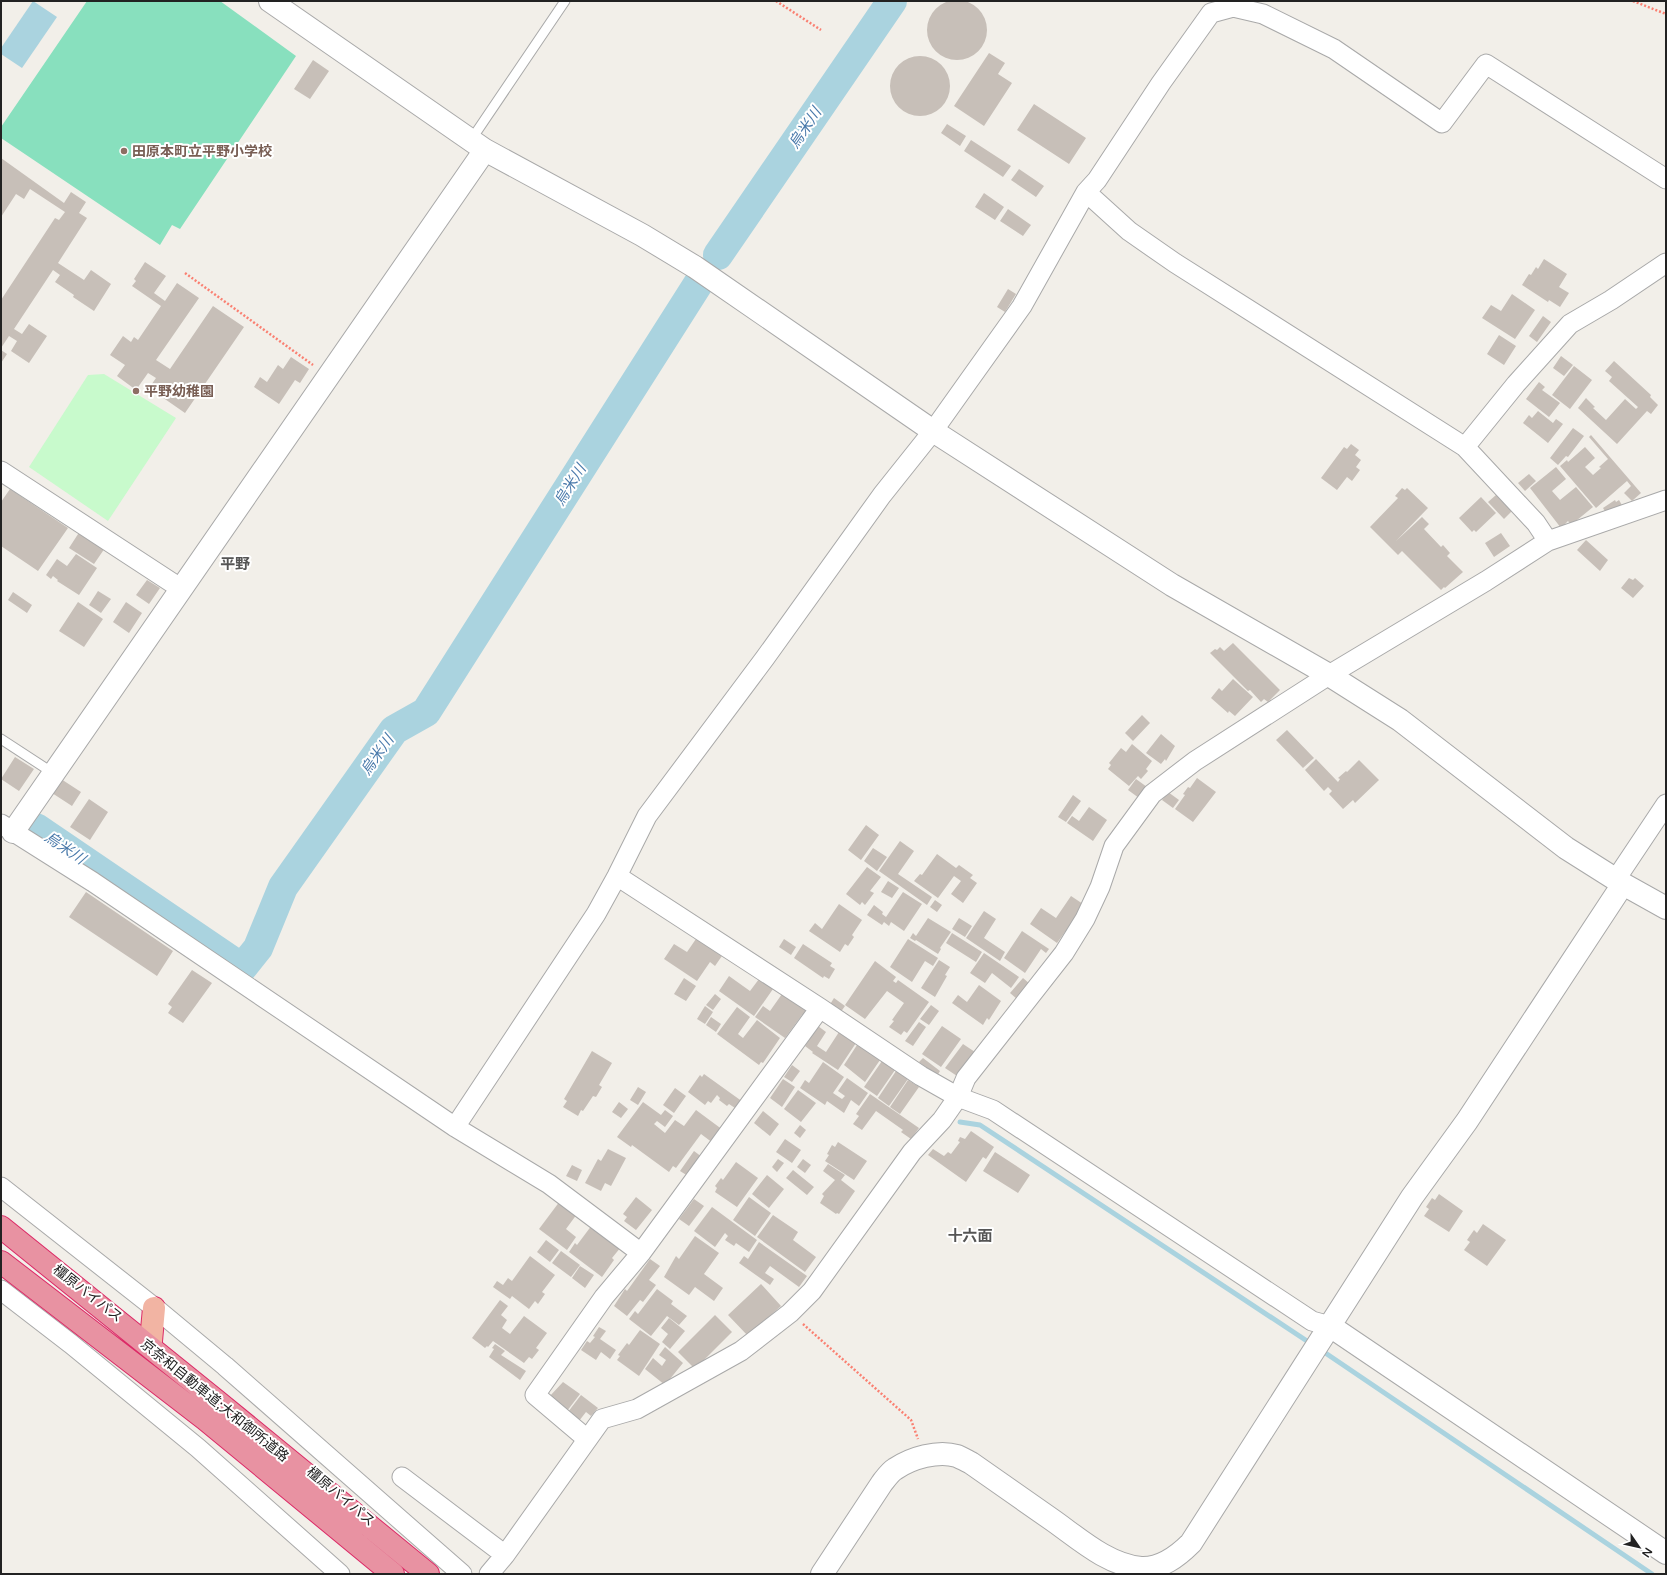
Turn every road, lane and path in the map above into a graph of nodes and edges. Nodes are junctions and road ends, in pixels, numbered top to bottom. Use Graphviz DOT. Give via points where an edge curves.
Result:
graph roads {
  1 [pos="270,1"];
  2 [pos="565,1"];
  3 [pos="776,1"];
  4 [pos="1633,1"];
  5 [pos="1666,14"];
  6 [pos="820,30"];
  7 [pos="478,145"];
  8 [pos="1666,179"];
  9 [pos="1086,192"];
  10 [pos="1666,263"];
  11 [pos="185,273"];
  12 [pos="328,376"];
  13 [pos="934,431"];
  14 [pos="1465,447"];
  15 [pos="1,471"];
  16 [pos="1666,500"];
  17 [pos="1548,541"];
  18 [pos="180,588"];
  19 [pos="1329,675"];
  20 [pos="1,739"];
  21 [pos="53,773"];
  22 [pos="1666,804"];
  23 [pos="5,829"];
  24 [pos="617,876"];
  25 [pos="1620,882"];
  26 [pos="1666,908"];
  27 [pos="820,1008"];
  28 [pos="958,1097"];
  29 [pos="455,1127"];
  30 [pos="1,1186"];
  31 [pos="1,1227"];
  32 [pos="641,1253"];
  33 [pos="1,1262"];
  34 [pos="1,1270"];
  35 [pos="1,1290"];
  36 [pos="154,1308"];
  37 [pos="790,1313"];
  38 [pos="1327,1331"];
  39 [pos="151,1341"];
  40 [pos="587,1439"];
  41 [pos="925,1456"];
  42 [pos="402,1477"];
  43 [pos="1666,1553"];
  44 [pos="505,1555"];
  45 [pos="340,1574"];
  46 [pos="381,1574"];
  47 [pos="393,1574"];
  48 [pos="428,1574"];
  49 [pos="434,1574"];
  50 [pos="462,1574"];
  51 [pos="489,1574"];
  52 [pos="822,1574"];
  1 -- 7 [label="street"];
  2 -- 7 [label="lane"];
  3 -- 6 [label="path"];
  4 -- 5 [label="path"];
  7 -- 12 [label="street"];
  7 -- 13 [label="street" via="695,267"];
  8 -- 9 [label="street" via="1486,64 1442,124 1334,49 1263,14 1233,8 1211,13 1206,19 1097,180"];
  9 -- 13 [label="street" via="1022,306"];
  9 -- 14 [label="street" via="1129,231 1175,263"];
  10 -- 14 [label="street" via="1570,324 1516,384"];
  11 -- 12 [label="path"];
  12 -- 18 [label="street"];
  13 -- 19 [label="street" via="1172,585"];
  13 -- 24 [label="street" via="882,495 765,658 650,811"];
  14 -- 17 [label="street" via="1536,523"];
  15 -- 18 [label="street"];
  16 -- 17 [label="street"];
  17 -- 19 [label="street"];
  18 -- 21 [label="street"];
  19 -- 25 [label="street" via="1400,720 1566,848"];
  19 -- 28 [label="street" via="1195,761 1152,794 1114,846 1100,887 1085,919 1064,953 966,1078"];
  20 -- 21 [label="lane"];
  21 -- 23 [label="street"];
  22 -- 25 [label="street"];
  23 -- 29 [label="street" via="93,882"];
  24 -- 27 [label="street"];
  24 -- 29 [label="street" via="596,914"];
  25 -- 26 [label="street"];
  25 -- 38 [label="street" via="1467,1121 1412,1197"];
  27 -- 28 [label="street" via="921,1076"];
  27 -- 32 [label="street"];
  28 -- 37 [label="street" via="942,1120 912,1152 812,1291"];
  28 -- 38 [label="street" via="993,1110"];
  29 -- 32 [label="street" via="549,1184"];
  30 -- 36 [label="street"];
  31 -- 39 [label="highway, 橿原バイパス"];
  31 -- 48 [label="highway, 京奈和自動車道;大和御所道路"];
  32 -- 40 [label="street" via="604,1298 535,1395"];
  33 -- 47 [label="highway, 京奈和自動車道;大和御所道路" via="205,1420"];
  34 -- 46 [label="highway" via="202,1426"];
  35 -- 45 [label="street" via="198,1448"];
  36 -- 39 [label="highway"];
  36 -- 50 [label="street"];
  37 -- 40 [label="street" via="741,1351 637,1409 602,1419"];
  37 -- 41 [label="path" via="911,1420"];
  38 -- 41 [label="street" via="1190,1543 1180,1554 1154,1567 1141,1568 1111,1560 971,1463 957,1456"];
  38 -- 43 [label="street"];
  39 -- 49 [label="highway, 橿原バイパス" via="223,1397"];
  40 -- 44 [label="street"];
  41 -- 52 [label="street" via="894,1469"];
  42 -- 44 [label="street"];
  44 -- 51 [label="street"];
}
